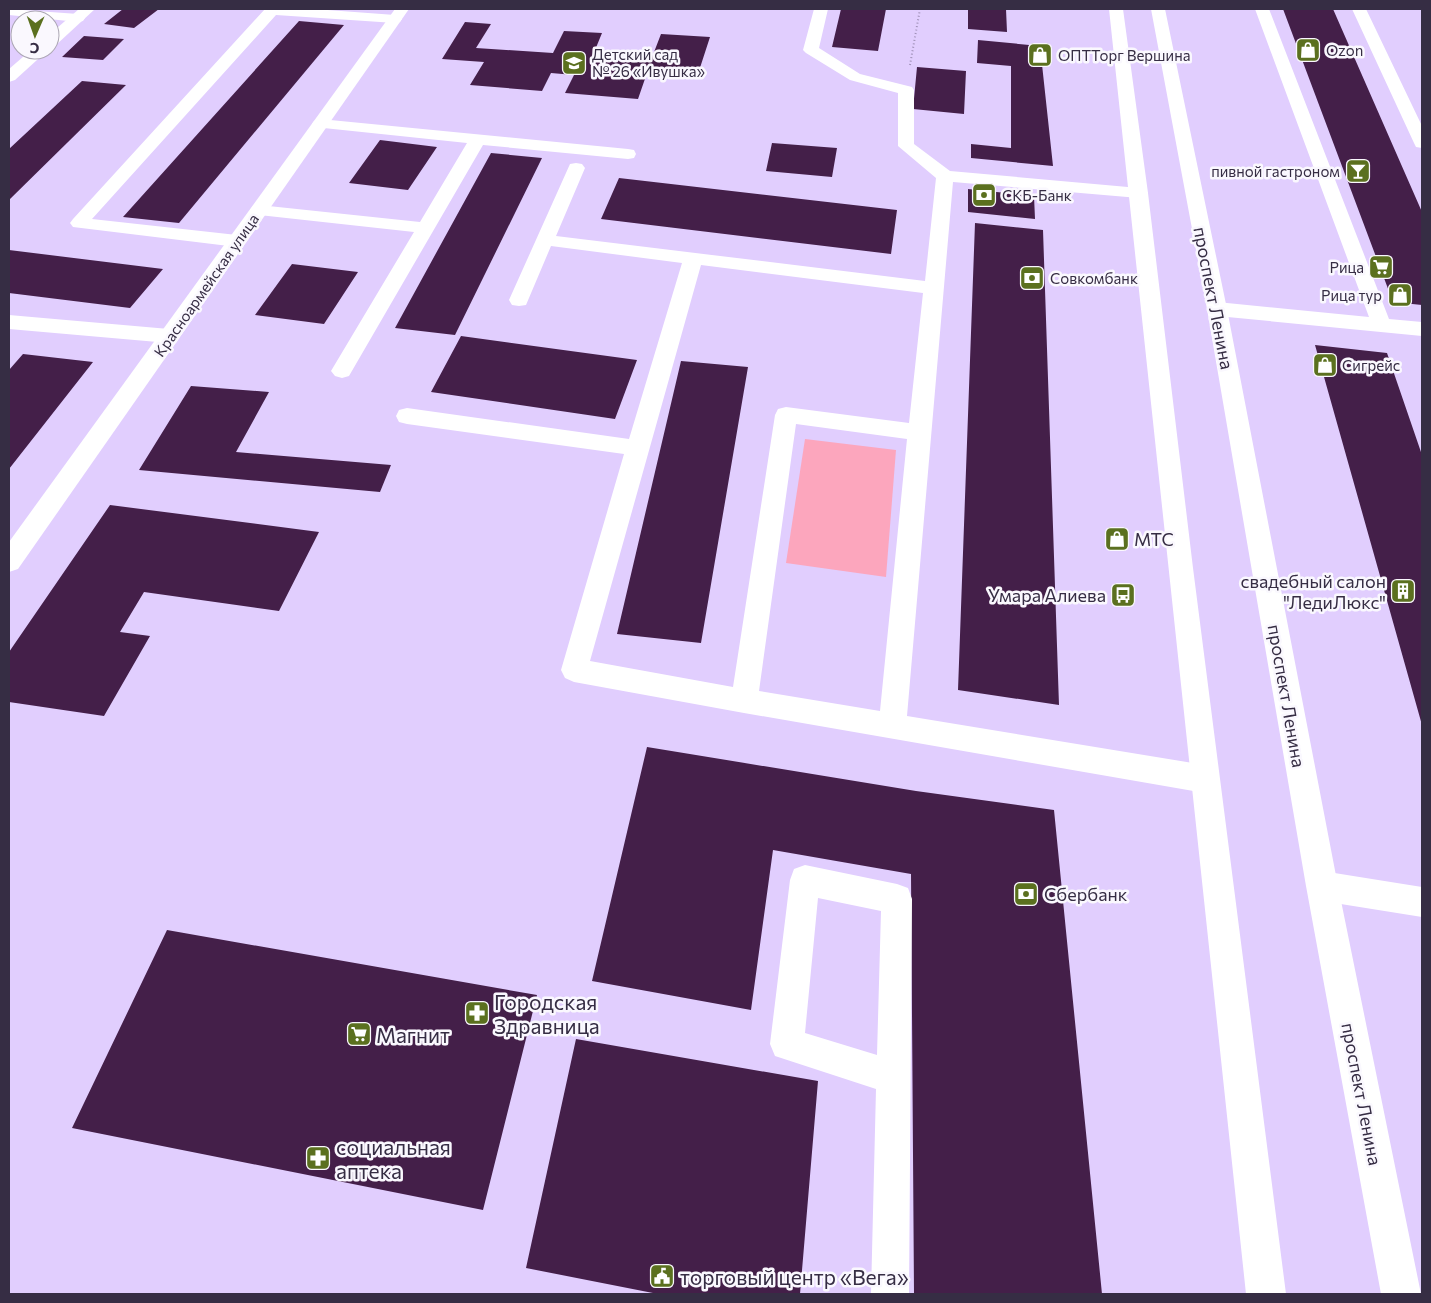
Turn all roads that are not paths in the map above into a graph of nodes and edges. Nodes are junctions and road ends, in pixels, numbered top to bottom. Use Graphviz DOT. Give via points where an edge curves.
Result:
graph roads {
  1 [pos="821,9"];
  2 [pos="1116,9"];
  3 [pos="1158,9"];
  4 [pos="1262,9"];
  5 [pos="1359,9"];
  6 [pos="9,11"];
  7 [pos="83,13"];
  8 [pos="399,14"];
  9 [pos="60,33"];
  10 [pos="28,60"];
  11 [pos="9,76"];
  12 [pos="320,124"];
  13 [pos="478,139"];
  14 [pos="1422,143"];
  15 [pos="628,154"];
  16 [pos="576,168"];
  17 [pos="945,176"];
  18 [pos="1139,193"];
  19 [pos="259,210"];
  20 [pos="426,228"];
  21 [pos="545,240"];
  22 [pos="237,241"];
  23 [pos="693,259"];
  24 [pos="934,288"];
  25 [pos="519,300"];
  26 [pos="1217,309"];
  27 [pos="9,322"];
  28 [pos="1382,326"];
  29 [pos="1421,332"];
  30 [pos="169,336"];
  31 [pos="342,371"];
  32 [pos="407,416"];
  33 [pos="919,432"];
  34 [pos="637,448"];
  35 [pos="9,562"];
  36 [pos="744,701"];
  37 [pos="892,726"];
  38 [pos="1205,779"];
  39 [pos="1322,886"];
  40 [pos="1422,902"];
  41 [pos="894,1077"];
  42 [pos="890,1294"];
  43 [pos="1266,1294"];
  44 [pos="1401,1294"];
  1 -- 17 [label="lane" via="811,50 855,77 906,90 906,146"];
  2 -- 18 [label="main road"];
  3 -- 26 [label="main road, проспект Ленина"];
  4 -- 28 [label="lane"];
  5 -- 14 [label="lane"];
  6 -- 7 [label="lane"];
  7 -- 9 [label="main road"];
  8 -- 12 [label="main road, Красноармейская улица"];
  8 -- 22 [label="lane" via="272,10 79,224"];
  10 -- 11 [label="main road"];
  12 -- 13 [label="lane"];
  12 -- 19 [label="main road, Красноармейская улица"];
  13 -- 15 [label="lane"];
  13 -- 20 [label="lane"];
  16 -- 21 [label="lane"];
  17 -- 18 [label="lane"];
  17 -- 24 [label="lane"];
  18 -- 38 [label="main road"];
  19 -- 20 [label="lane"];
  19 -- 22 [label="main road, Красноармейская улица"];
  20 -- 31 [label="lane"];
  21 -- 23 [label="lane"];
  21 -- 25 [label="lane"];
  22 -- 30 [label="main road, Красноармейская улица"];
  23 -- 24 [label="lane"];
  23 -- 34 [label="lane"];
  24 -- 33 [label="lane"];
  26 -- 28 [label="lane"];
  26 -- 39 [label="main road, проспект Ленина"];
  27 -- 30 [label="lane"];
  28 -- 29 [label="lane"];
  30 -- 35 [label="main road, Красноармейская улица"];
  32 -- 34 [label="lane"];
  33 -- 36 [label="lane" via="786,415"];
  33 -- 37 [label="lane"];
  34 -- 36 [label="lane" via="574,670"];
  36 -- 37 [label="lane"];
  37 -- 38 [label="lane"];
  38 -- 43 [label="main road"];
  39 -- 40 [label="lane"];
  39 -- 44 [label="main road, проспект Ленина"];
  41 -- 41 [label="lane" via="897,899 805,880 786,1044"];
  41 -- 42 [label="lane"];
}
